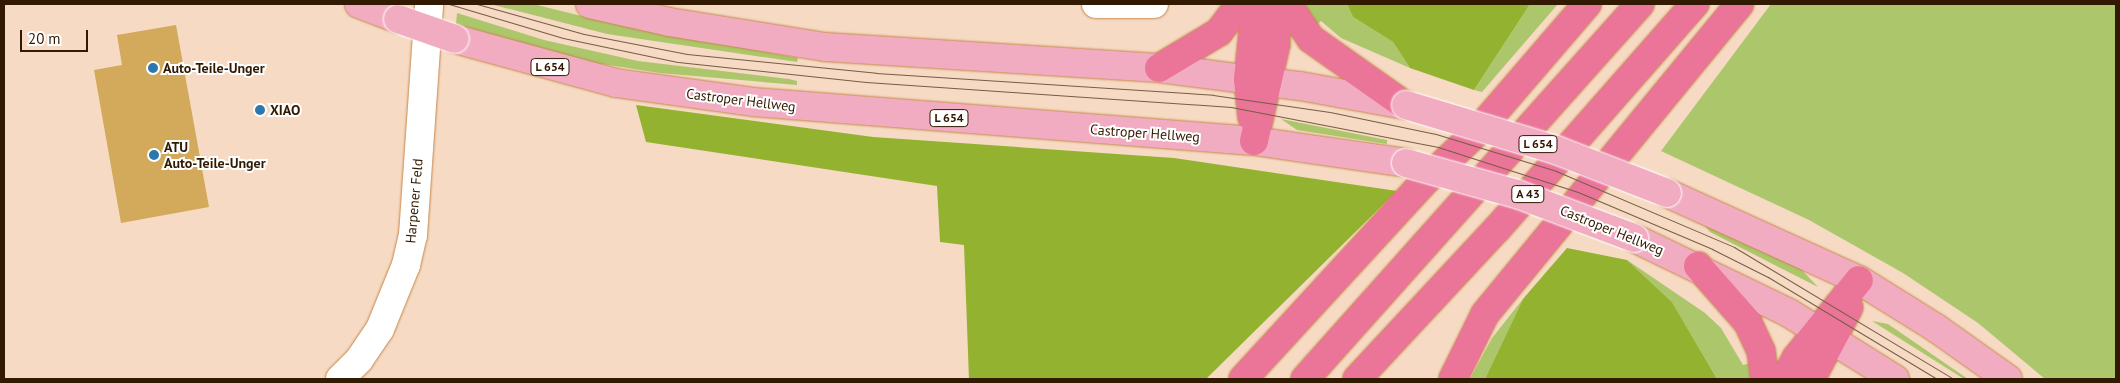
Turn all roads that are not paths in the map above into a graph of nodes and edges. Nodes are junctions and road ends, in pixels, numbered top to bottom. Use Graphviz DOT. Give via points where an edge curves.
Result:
graph roads {
  1 [pos="359,4"];
  2 [pos="429,4"];
  3 [pos="590,4"];
  4 [pos="1096,4"];
  5 [pos="1154,4"];
  6 [pos="1240,4"];
  7 [pos="1256,4"];
  8 [pos="1276,4"];
  9 [pos="1287,4"];
  10 [pos="1570,4"];
  11 [pos="1586,4"];
  12 [pos="1640,4"];
  13 [pos="1695,4"];
  14 [pos="1740,4"];
  15 [pos="1159,68"];
  16 [pos="1258,80"];
  17 [pos="1404,105"];
  18 [pos="1254,141"];
  19 [pos="1427,179"];
  20 [pos="1698,266"];
  21 [pos="1859,280"];
  22 [pos="1826,335"];
  23 [pos="340,379"];
  24 [pos="1243,379"];
  25 [pos="1305,379"];
  26 [pos="1357,379"];
  27 [pos="1453,379"];
  28 [pos="1765,379"];
  29 [pos="1785,379"];
  30 [pos="1811,379"];
  31 [pos="1895,379"];
  32 [pos="2008,379"];
  1 -- 18 [label="main road, Castroper Hellweg / L 654, bridge" via="455,40 616,83 753,102"];
  2 -- 23 [label="street, Harpener Feld" via="413,235 406,265 380,329 360,360"];
  3 -- 15 [label="main road, L 654" via="669,22 825,47"];
  4 -- 5 [label="street"];
  6 -- 15 [label="highway" via="1219,32"];
  7 -- 16 [label="highway"];
  8 -- 16 [label="highway" via="1276,44"];
  9 -- 17 [label="highway" via="1311,39"];
  10 -- 19 [label="highway" via="1462,130"];
  11 -- 19 [label="highway" via="1477,132"];
  12 -- 25 [label="highway"];
  13 -- 26 [label="highway, A 43" via="1497,229"];
  14 -- 27 [label="highway" via="1484,314"];
  15 -- 16 [label="main road, L 654"];
  16 -- 17 [label="main road, L 654"];
  16 -- 18 [label="highway"];
  17 -- 21 [label="main road, L 654, bridge" via="1556,150 1667,193"];
  18 -- 20 [label="main road, Castroper Hellweg / L 654, bridge" via="1406,163 1517,194"];
  19 -- 24 [label="highway"];
  20 -- 22 [label="main road, Castroper Hellweg / L 654"];
  20 -- 28 [label="highway" via="1748,324 1761,350"];
  21 -- 22 [label="highway"];
  21 -- 32 [label="main road, L 654" via="1936,328"];
  22 -- 29 [label="highway"];
  22 -- 30 [label="highway"];
  22 -- 31 [label="main road, Castroper Hellweg / L 654"];
}
